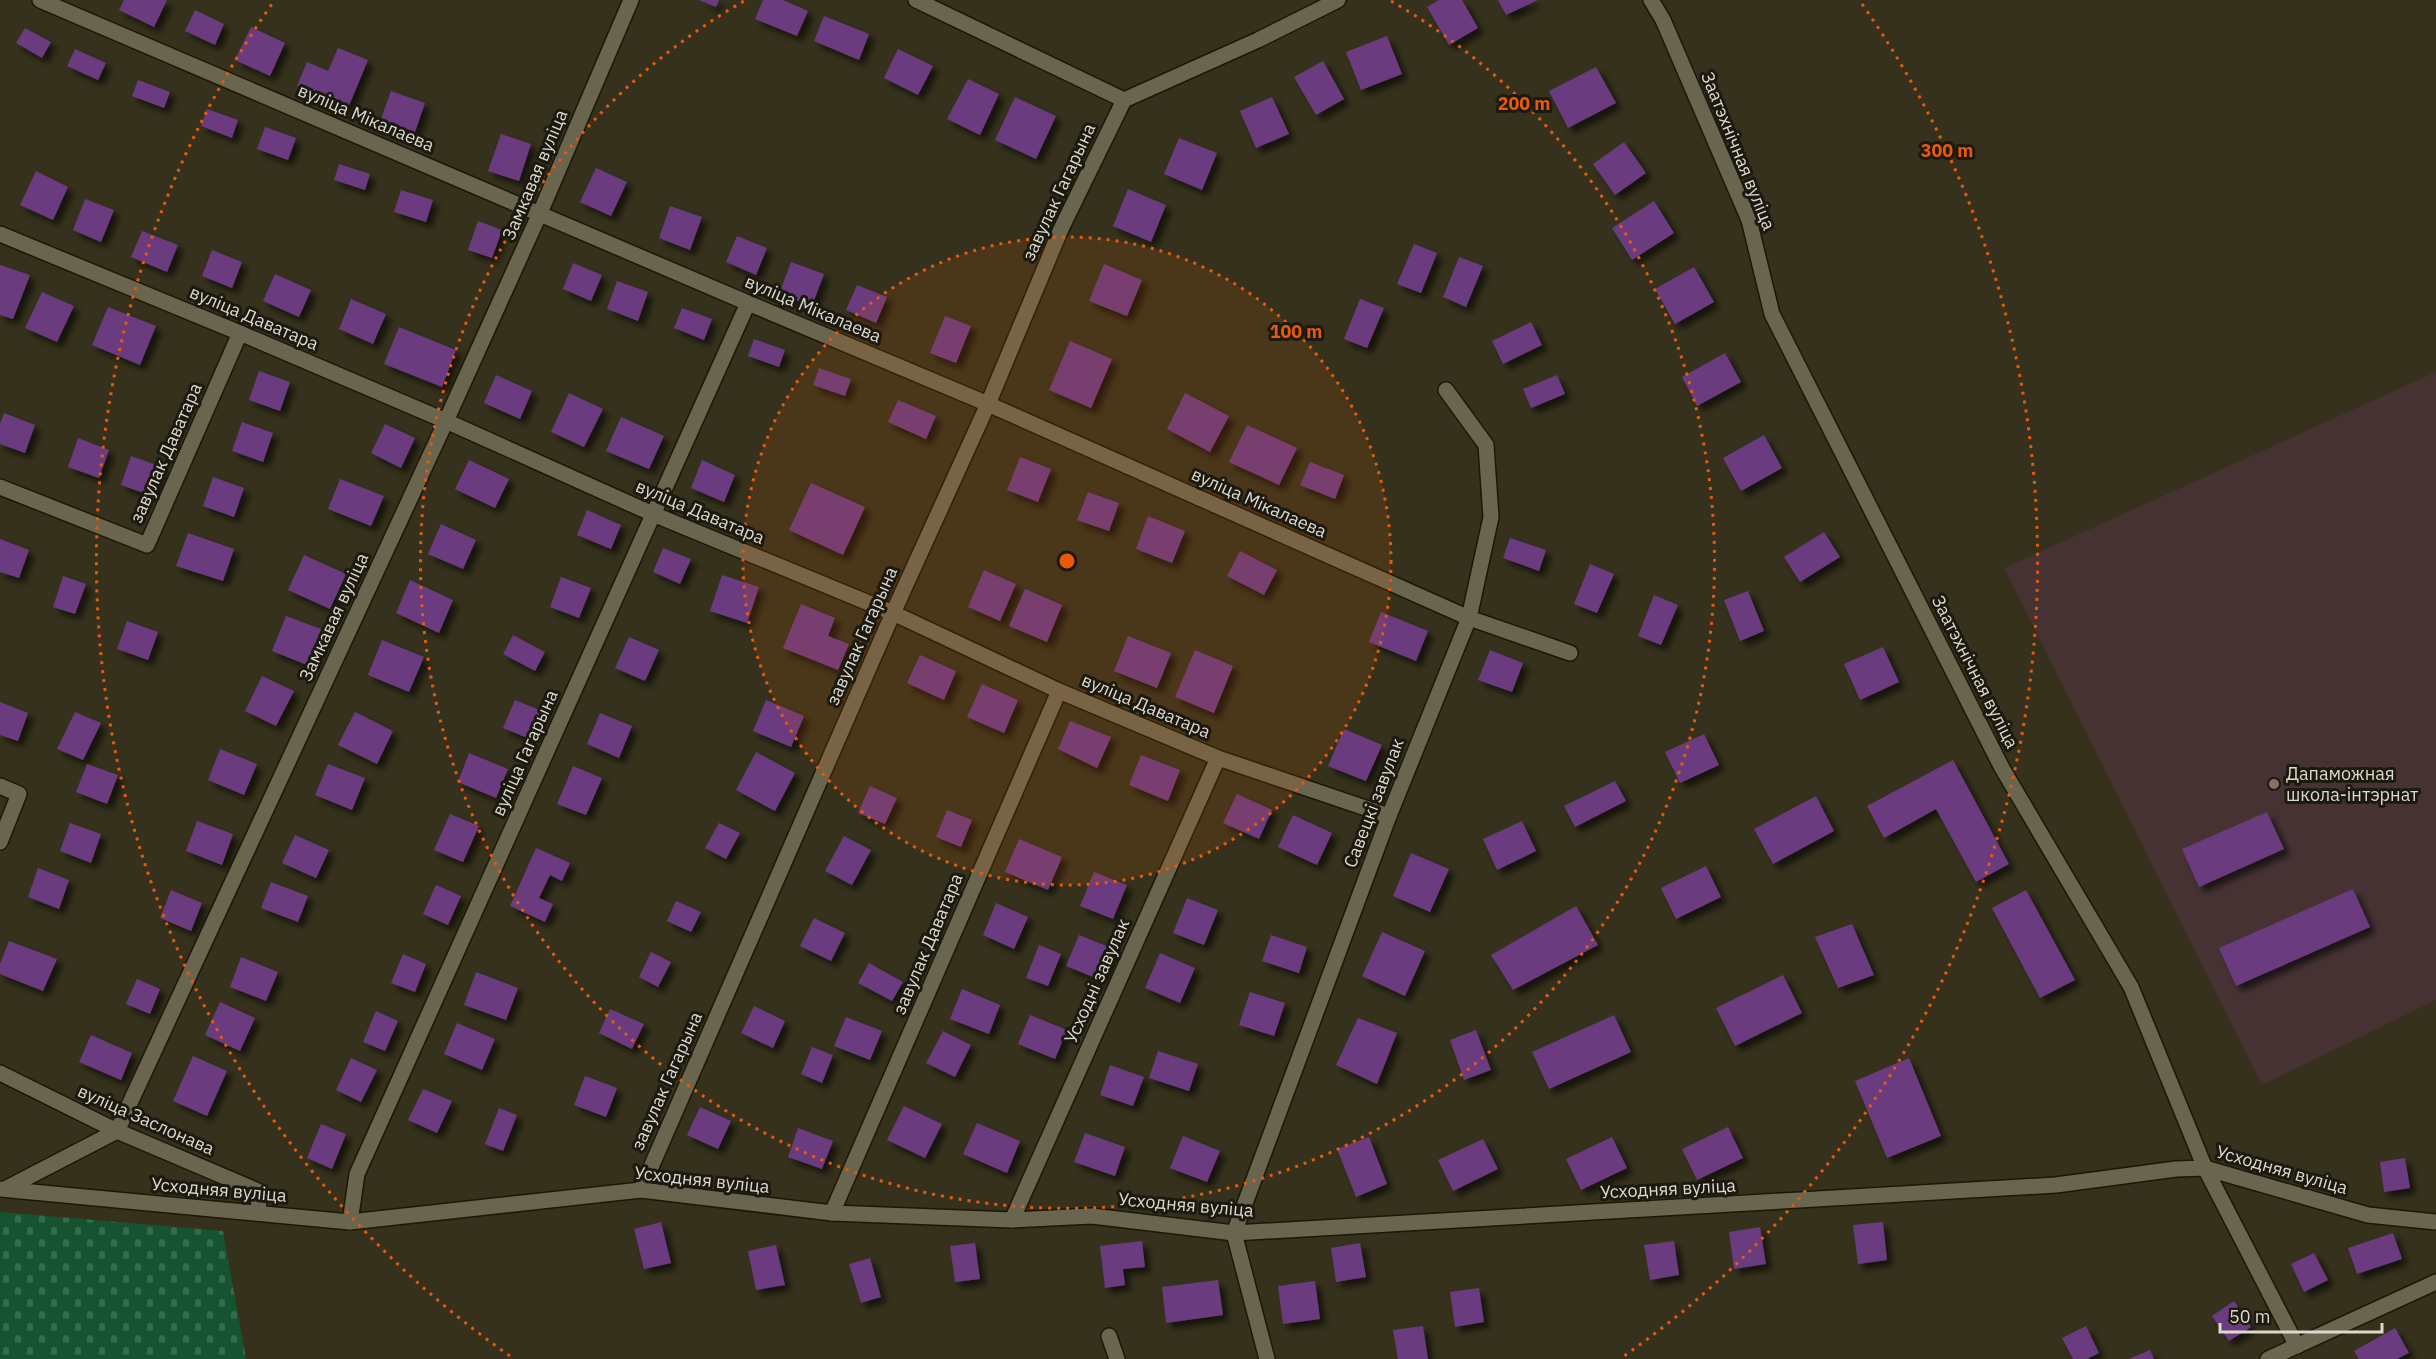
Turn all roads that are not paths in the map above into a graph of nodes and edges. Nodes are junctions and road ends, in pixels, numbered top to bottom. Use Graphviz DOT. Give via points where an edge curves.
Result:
graph roads {
  1 [pos="40,0"];
  2 [pos="631,0"];
  3 [pos="916,0"];
  4 [pos="1338,0"];
  5 [pos="1651,0"];
  6 [pos="1124,100"];
  7 [pos="540,213"];
  8 [pos="0,234"];
  9 [pos="748,303"];
  10 [pos="240,333"];
  11 [pos="1446,390"];
  12 [pos="988,404"];
  13 [pos="446,421"];
  14 [pos="0,487"];
  15 [pos="653,514"];
  16 [pos="893,613"];
  17 [pos="1469,618"];
  18 [pos="1570,653"];
  19 [pos="1059,691"];
  20 [pos="1218,758"];
  21 [pos="0,786"];
  22 [pos="1389,816"];
  23 [pos="0,842"];
  24 [pos="0,1073"];
  25 [pos="117,1131"];
  26 [pos="2205,1168"];
  27 [pos="2,1189"];
  28 [pos="641,1190"];
  29 [pos="259,1213"];
  30 [pos="832,1214"];
  31 [pos="1012,1221"];
  32 [pos="350,1222"];
  33 [pos="2436,1222"];
  34 [pos="1234,1233"];
  35 [pos="2436,1282"];
  36 [pos="1109,1336"];
  37 [pos="2297,1346"];
  38 [pos="1117,1359"];
  39 [pos="1267,1359"];
  40 [pos="2268,1359"];
  1 -- 7 [label="street, вуліца Мікалаева"];
  2 -- 7 [label="street, Замкавая вуліца"];
  3 -- 6 [label="street"];
  4 -- 6 [label="street"];
  5 -- 26 [label="street, Заатэхнічная вуліца" via="1749,220 1772,314 2002,768 2131,987"];
  6 -- 12 [label="street, завулак Гагарына" via="1061,229"];
  7 -- 9 [label="street, вуліца Мікалаева"];
  7 -- 13 [label="street, Замкавая вуліца"];
  8 -- 10 [label="street, вуліца Даватара"];
  9 -- 12 [label="street, вуліца Мікалаева"];
  9 -- 15 [label="street, вуліца Гагарына"];
  10 -- 13 [label="street, вуліца Даватара"];
  10 -- 14 [label="street, завулак Даватара" via="147,545"];
  11 -- 17 [label="street, Савецкі завулак" via="1486,444 1491,517"];
  12 -- 16 [label="street, завулак Гагарына"];
  12 -- 17 [label="street, вуліца Мікалаева"];
  13 -- 15 [label="street, вуліца Даватара"];
  13 -- 25 [label="street, Замкавая вуліца"];
  15 -- 16 [label="street, вуліца Даватара"];
  15 -- 32 [label="street, вуліца Гагарына" via="357,1174"];
  16 -- 19 [label="street, вуліца Даватара"];
  16 -- 28 [label="street, завулак Гагарына"];
  17 -- 18 [label="street, вуліца Мікалаева"];
  17 -- 22 [label="street, Савецкі завулак"];
  19 -- 20 [label="street, вуліца Даватара"];
  19 -- 30 [label="street, завулак Даватара"];
  20 -- 22 [label="street, вуліца Даватара"];
  20 -- 31 [label="street, Усходні завулак"];
  21 -- 23 [label="street" via="19,794"];
  22 -- 34 [label="street, Савецкі завулак"];
  24 -- 25 [label="street, вуліца Заслонава"];
  25 -- 27 [label="street"];
  25 -- 29 [label="street, вуліца Заслонава" via="258,1191"];
  26 -- 33 [label="street, Усходняя вуліца" via="2368,1215"];
  26 -- 34 [label="street, Усходняя вуліца" via="2056,1185"];
  26 -- 37 [label="street, Заатэхнічная вуліца"];
  27 -- 29 [label="street, Усходняя вуліца"];
  28 -- 30 [label="street, Усходняя вуліца"];
  28 -- 32 [label="street, Усходняя вуліца"];
  29 -- 32 [label="street, Усходняя вуліца"];
  30 -- 31 [label="street, Усходняя вуліца"];
  31 -- 34 [label="street, Усходняя вуліца" via="1092,1216"];
  34 -- 39 [label="street"];
  35 -- 37 [label="street"];
  36 -- 38 [label="street"];
  37 -- 40 [label="street"];
}
